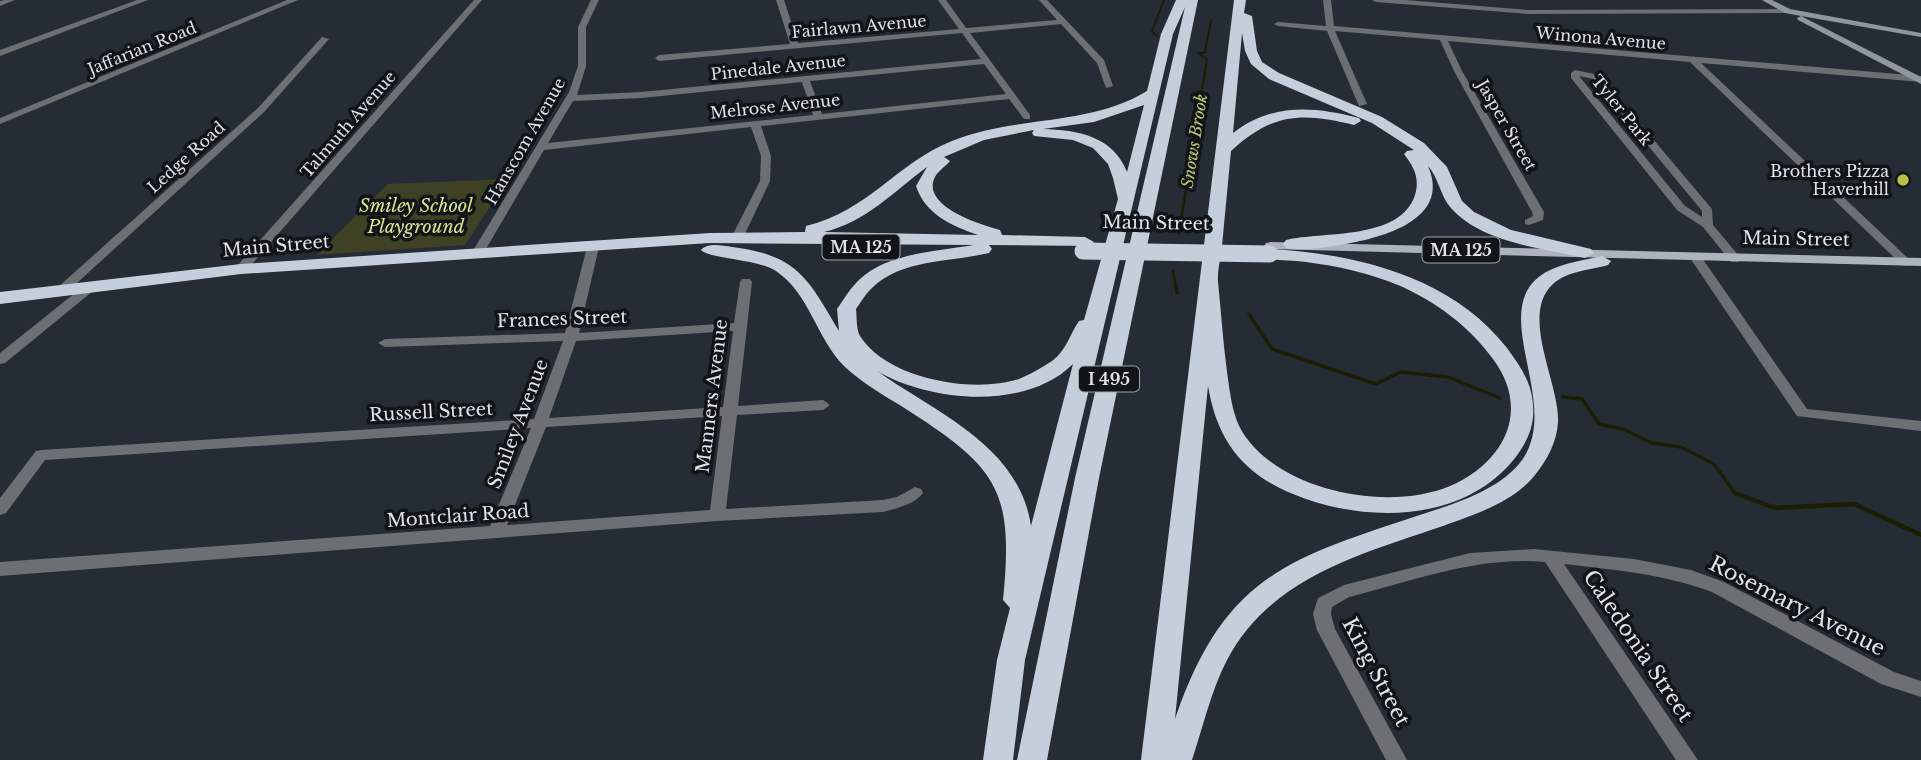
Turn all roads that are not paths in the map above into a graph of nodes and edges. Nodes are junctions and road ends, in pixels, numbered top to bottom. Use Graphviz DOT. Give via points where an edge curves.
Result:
graph roads {
  1 [pos="11,0"];
  2 [pos="144,0"];
  3 [pos="294,0"];
  4 [pos="478,0"];
  5 [pos="595,0"];
  6 [pos="780,0"];
  7 [pos="942,0"];
  8 [pos="1042,0"];
  9 [pos="1182,0"];
  10 [pos="1192,0"];
  11 [pos="1242,0"];
  12 [pos="1327,0"];
  13 [pos="1376,0"];
  14 [pos="1766,0"];
  15 [pos="0,4"];
  16 [pos="1788,10"];
  17 [pos="1830,19"];
  18 [pos="1807,21"];
  19 [pos="1061,22"];
  20 [pos="1278,24"];
  21 [pos="1330,28"];
  22 [pos="964,31"];
  23 [pos="1921,35"];
  24 [pos="1443,38"];
  25 [pos="326,40"];
  26 [pos="795,46"];
  27 [pos="0,53"];
  28 [pos="659,58"];
  29 [pos="1693,60"];
  30 [pos="986,61"];
  31 [pos="805,79"];
  32 [pos="1920,79"];
  33 [pos="1109,86"];
  34 [pos="1154,93"];
  35 [pos="1011,96"];
  36 [pos="572,98"];
  37 [pos="1362,104"];
  38 [pos="819,117"];
  39 [pos="1027,117"];
  40 [pos="0,121"];
  41 [pos="755,124"];
  42 [pos="542,147"];
  43 [pos="1225,148"];
  44 [pos="1124,206"];
  45 [pos="1529,222"];
  46 [pos="1707,225"];
  47 [pos="771,237"];
  48 [pos="737,238"];
  49 [pos="1017,240"];
  50 [pos="640,245"];
  51 [pos="1084,246"];
  52 [pos="593,247"];
  53 [pos="687,248"];
  54 [pos="983,250"];
  55 [pos="1270,250"];
  56 [pos="477,254"];
  57 [pos="1307,255"];
  58 [pos="1593,257"];
  59 [pos="1696,258"];
  60 [pos="1735,259"];
  61 [pos="1913,262"];
  62 [pos="241,269"];
  63 [pos="746,282"];
  64 [pos="1210,286"];
  65 [pos="89,288"];
  66 [pos="61,291"];
  67 [pos="1101,291"];
  68 [pos="0,299"];
  69 [pos="740,327"];
  70 [pos="572,337"];
  71 [pos="385,343"];
  72 [pos="0,360"];
  73 [pos="823,405"];
  74 [pos="730,412"];
  75 [pos="539,425"];
  76 [pos="1921,426"];
  77 [pos="915,493"];
  78 [pos="0,509"];
  79 [pos="717,515"];
  80 [pos="496,533"];
  81 [pos="1550,557"];
  82 [pos="0,569"];
  83 [pos="1324,603"];
  84 [pos="1011,660"];
  85 [pos="1921,689"];
  86 [pos="998,760"];
  87 [pos="1032,760"];
  88 [pos="1156,760"];
  89 [pos="1177,760"];
  90 [pos="1397,760"];
  91 [pos="1688,760"];
  1 -- 15 [label="street"];
  2 -- 27 [label="street"];
  3 -- 40 [label="street, Jaffarian Road"];
  4 -- 62 [label="street, Talmuth Avenue"];
  5 -- 36 [label="street, Hanscom Avenue" via="582,27 582,66"];
  6 -- 26 [label="street"];
  7 -- 22 [label="street"];
  8 -- 19 [label="street"];
  9 -- 34 [label="highway" via="1167,34"];
  10 -- 87 [label="highway, I 495" via="1087,478"];
  11 -- 43 [label="highway"];
  11 -- 58 [label="highway" via="1257,64 1274,76 1377,120 1419,146 1441,170 1455,203 1483,225"];
  12 -- 21 [label="street"];
  13 -- 16 [label="street" via="1528,12"];
  14 -- 16 [label="main road"];
  16 -- 17 [label="main road"];
  16 -- 18 [label="main road"];
  17 -- 18 [label="main road"];
  17 -- 23 [label="main road"];
  18 -- 32 [label="main road"];
  19 -- 22 [label="street, Fairlawn Avenue"];
  19 -- 33 [label="street" via="1101,62"];
  20 -- 21 [label="street, Winona Avenue"];
  21 -- 24 [label="street, Winona Avenue"];
  21 -- 37 [label="street"];
  22 -- 26 [label="street, Fairlawn Avenue"];
  22 -- 30 [label="street"];
  24 -- 29 [label="street, Winona Avenue"];
  24 -- 45 [label="street, Jasper Street" via="1538,212 1539,218"];
  25 -- 66 [label="street, Ledge Road" via="261,110"];
  26 -- 28 [label="street, Fairlawn Avenue"];
  29 -- 32 [label="street, Winona Avenue"];
  29 -- 61 [label="street"];
  30 -- 31 [label="street, Pinedale Avenue"];
  30 -- 35 [label="street"];
  31 -- 36 [label="street, Pinedale Avenue"];
  31 -- 38 [label="street"];
  34 -- 44 [label="highway"];
  34 -- 47 [label="highway" via="1130,108 1090,118 984,135 939,152 849,220"];
  35 -- 38 [label="street, Melrose Avenue"];
  35 -- 39 [label="street"];
  36 -- 42 [label="street, Hanscom Avenue"];
  38 -- 41 [label="street, Melrose Avenue"];
  41 -- 42 [label="street, Melrose Avenue"];
  41 -- 48 [label="street" via="766,156 765,181"];
  42 -- 56 [label="street, Hanscom Avenue"];
  43 -- 55 [label="highway" via="1261,119 1319,113 1380,131 1400,143 1426,173 1424,199 1409,217 1378,232"];
  43 -- 64 [label="highway"];
  44 -- 49 [label="highway" via="1122,172 1112,154 1054,133 1010,135 971,146 935,166 924,189 934,206 967,224"];
  44 -- 67 [label="highway"];
  46 -- 46 [label="street, Tyler Park" via="1708,211 1596,77 1575,73 1681,208"];
  46 -- 60 [label="street, Tyler Park"];
  47 -- 48 [label="highway, Main Street / MA 125"];
  47 -- 49 [label="highway, Main Street / MA 125"];
  48 -- 50 [label="highway, Main Street / MA 125"];
  49 -- 51 [label="highway, Main Street / MA 125"];
  50 -- 52 [label="highway, Main Street / MA 125"];
  50 -- 53 [label="highway, Main Street / MA 125"];
  51 -- 54 [label="highway, Main Street / MA 125"];
  51 -- 55 [label="highway, Main Street / MA 125, bridge"];
  52 -- 56 [label="highway, Main Street / MA 125"];
  52 -- 70 [label="street, Smiley Avenue"];
  53 -- 54 [label="highway, Main Street / MA 125"];
  53 -- 84 [label="highway" via="746,254 789,272 803,286 832,340 853,363 963,439 996,471 1008,489 1022,532"];
  54 -- 67 [label="highway" via="911,262 866,283 849,302 845,321 850,337 890,373 919,384 979,393 1011,388 1060,365 1079,342"];
  55 -- 57 [label="highway, Main Street / MA 125"];
  55 -- 58 [label="main road, Main Street / MA 125"];
  56 -- 62 [label="highway, Main Street / MA 125"];
  57 -- 58 [label="main road, Main Street / MA 125"];
  57 -- 64 [label="highway" via="1365,268 1413,286 1464,316 1490,341 1513,371 1524,406 1520,432 1497,466 1455,492 1393,506 1323,497 1270,473 1241,447 1222,408"];
  58 -- 59 [label="main road, Main Street / MA 125"];
  58 -- 89 [label="highway" via="1549,278 1537,289 1530,306 1548,417 1539,453 1524,473 1499,492 1458,510 1333,553 1277,587 1240,620 1215,653"];
  59 -- 60 [label="main road, Main Street / MA 125"];
  59 -- 76 [label="street" via="1802,413"];
  60 -- 61 [label="main road, Main Street / MA 125"];
  62 -- 65 [label="highway, Main Street / MA 125"];
  63 -- 69 [label="street, Manners Avenue"];
  64 -- 88 [label="highway"];
  65 -- 66 [label="highway, Main Street / MA 125"];
  65 -- 72 [label="street"];
  66 -- 68 [label="highway, Main Street / MA 125"];
  67 -- 84 [label="highway"];
  69 -- 70 [label="street, Frances Street"];
  69 -- 74 [label="street, Manners Avenue"];
  70 -- 71 [label="street, Frances Street"];
  70 -- 75 [label="street, Smiley Avenue"];
  73 -- 74 [label="street, Russell Street"];
  74 -- 75 [label="street, Russell Street"];
  74 -- 79 [label="street, Manners Avenue"];
  75 -- 78 [label="street, Russell Street" via="41,455"];
  75 -- 80 [label="street, Smiley Avenue"];
  77 -- 79 [label="street, Montclair Road" via="883,506"];
  79 -- 80 [label="street, Montclair Road"];
  80 -- 82 [label="street, Montclair Road"];
  81 -- 83 [label="street, Rosemary Avenue" via="1470,559 1345,592"];
  81 -- 85 [label="street, Rosemary Avenue" via="1643,566 1700,580 1888,678"];
  81 -- 91 [label="street, Caledonia Street"];
  83 -- 90 [label="street, King Street" via="1323,622"];
  84 -- 86 [label="highway"];
}
